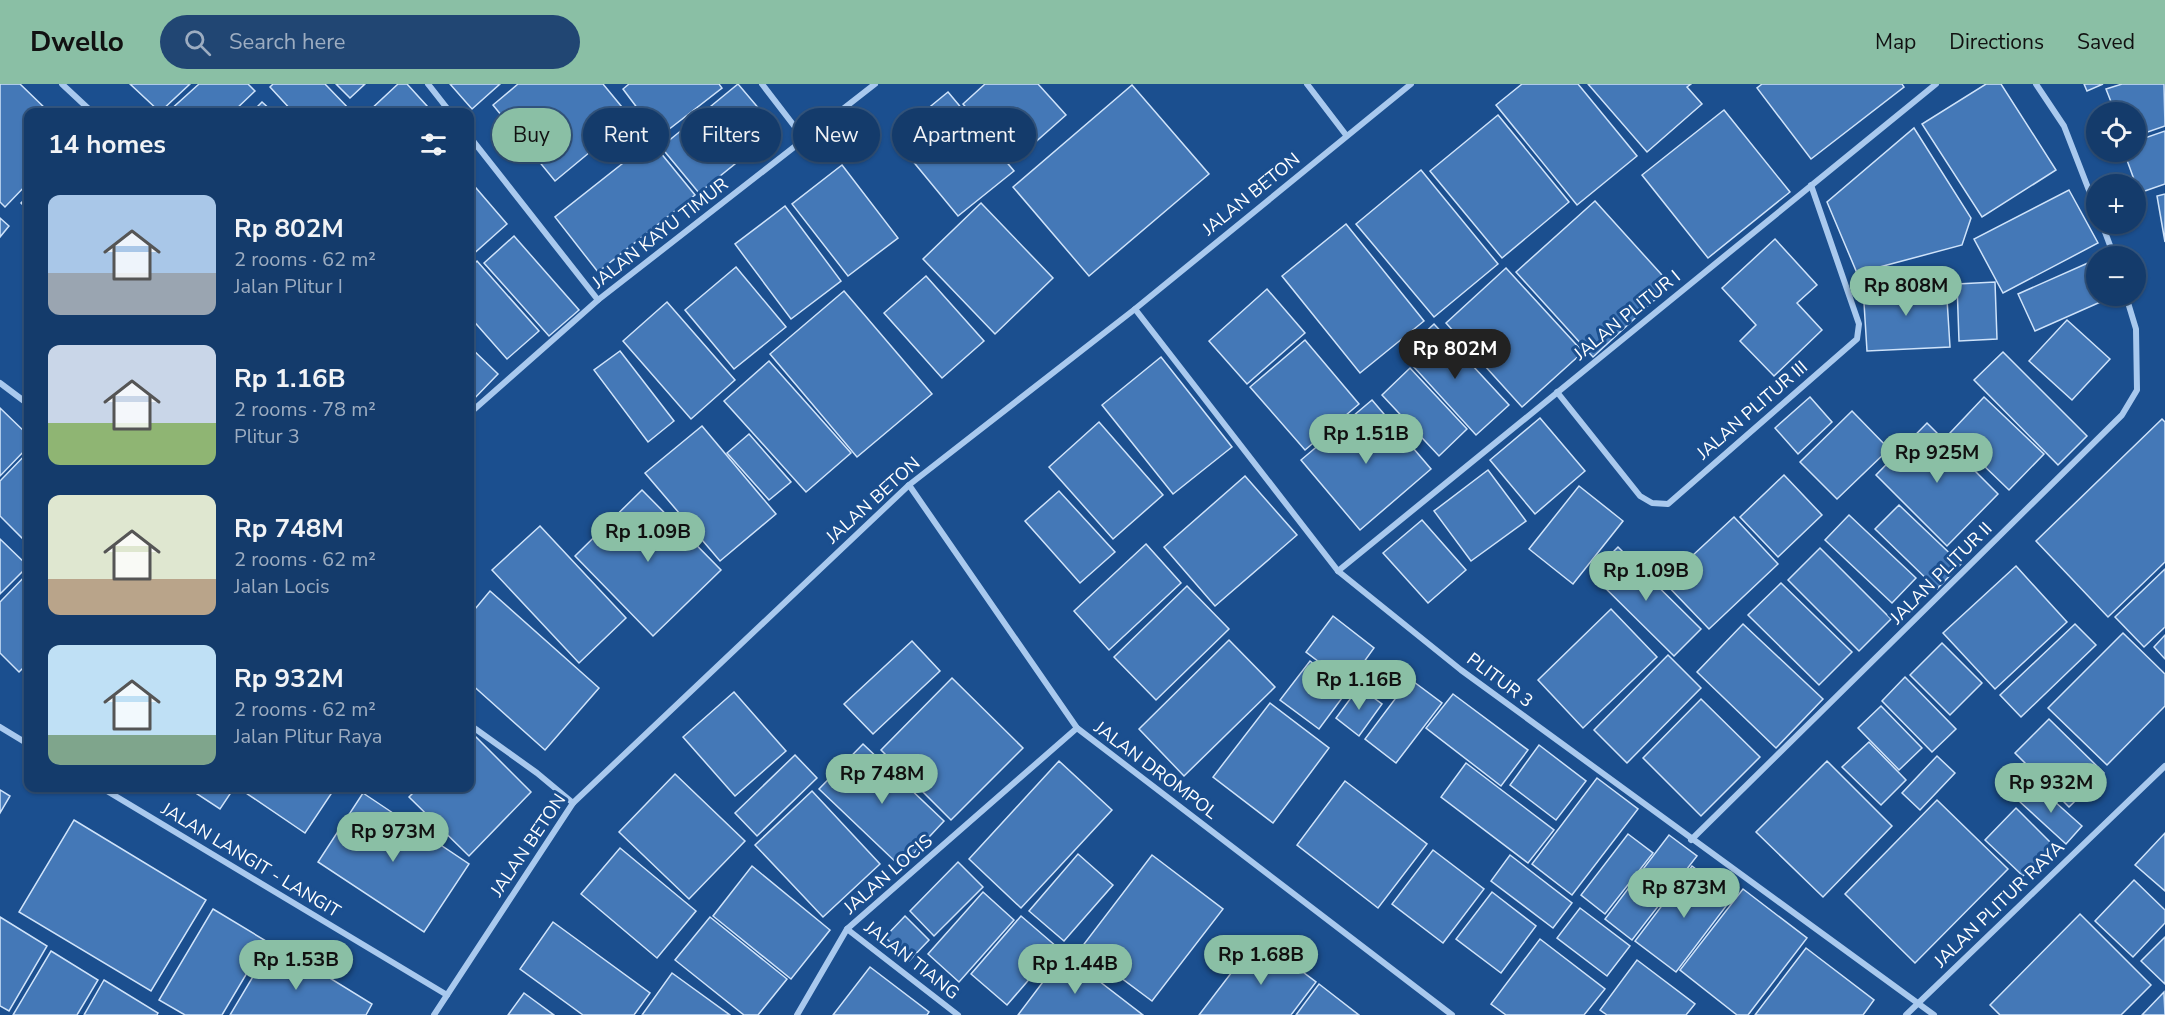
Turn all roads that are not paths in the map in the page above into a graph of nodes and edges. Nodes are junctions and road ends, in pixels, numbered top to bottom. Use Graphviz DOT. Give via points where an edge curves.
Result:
graph roads {
  1 [pos="62,84"];
  2 [pos="428,84"];
  3 [pos="762,84"];
  4 [pos="875,84"];
  5 [pos="1307,84"];
  6 [pos="1411,84"];
  7 [pos="1936,84"];
  8 [pos="2036,84"];
  9 [pos="88,108"];
  10 [pos="447,108"];
  11 [pos="845,108"];
  12 [pos="793,123"];
  13 [pos="1346,135"];
  14 [pos="474,142"];
  15 [pos="793,150"];
  16 [pos="2086,183"];
  17 [pos="1810,185"];
  18 [pos="598,300"];
  19 [pos="2129,306"];
  20 [pos="1135,309"];
  21 [pos="0,383"];
  22 [pos="1557,392"];
  23 [pos="24,401"];
  24 [pos="474,409"];
  25 [pos="909,485"];
  26 [pos="1338,571"];
  27 [pos="0,727"];
  28 [pos="474,728"];
  29 [pos="1077,728"];
  30 [pos="24,742"];
  31 [pos="2165,766"];
  32 [pos="109,792"];
  33 [pos="573,803"];
  34 [pos="1691,840"];
  35 [pos="847,929"];
  36 [pos="447,994"];
  37 [pos="1918,1003"];
  38 [pos="434,1015"];
  39 [pos="797,1015"];
  40 [pos="958,1015"];
  41 [pos="1452,1015"];
  42 [pos="1906,1015"];
  43 [pos="1934,1015"];
  1 -- 9 [label="street"];
  2 -- 10 [label="street"];
  3 -- 12 [label="street"];
  4 -- 11 [label="street, JALAN KAYU TIMUR"];
  5 -- 13 [label="street"];
  6 -- 13 [label="street, JALAN BETON"];
  7 -- 17 [label="street, JALAN PLITUR I"];
  8 -- 16 [label="street" via="2064,126"];
  13 -- 20 [label="street, JALAN BETON"];
  14 -- 18 [label="street"];
  15 -- 18 [label="street, JALAN KAYU TIMUR"];
  17 -- 22 [label="street, JALAN PLITUR I"];
  17 -- 22 [label="street, JALAN PLITUR III" via="1859,324 1857,339 1668,504 1652,503 1640,496"];
  18 -- 24 [label="street, JALAN KAYU TIMUR"];
  19 -- 34 [label="street, JALAN PLITUR II" via="2136,330 2137,390 2122,415"];
  20 -- 25 [label="street, JALAN BETON"];
  20 -- 26 [label="street, PLITUR 3"];
  21 -- 23 [label="street"];
  22 -- 26 [label="street, JALAN PLITUR I"];
  25 -- 29 [label="street, JALAN DROMPOL"];
  25 -- 33 [label="street, JALAN BETON"];
  26 -- 34 [label="street, PLITUR 3" via="1461,670"];
  27 -- 30 [label="street"];
  28 -- 33 [label="street"];
  29 -- 35 [label="street, JALAN LOCIS"];
  29 -- 41 [label="street, JALAN DROMPOL"];
  31 -- 37 [label="street, JALAN PLITUR RAYA"];
  32 -- 36 [label="street, JALAN LANGIT - LANGIT"];
  33 -- 36 [label="street, JALAN BETON"];
  34 -- 37 [label="street, PLITUR 3"];
  35 -- 39 [label="street, JALAN LOCIS"];
  35 -- 40 [label="street, JALAN TIANG"];
  36 -- 38 [label="street, JALAN BETON"];
  37 -- 42 [label="street, JALAN PLITUR RAYA"];
  37 -- 43 [label="street, PLITUR 3"];
}
